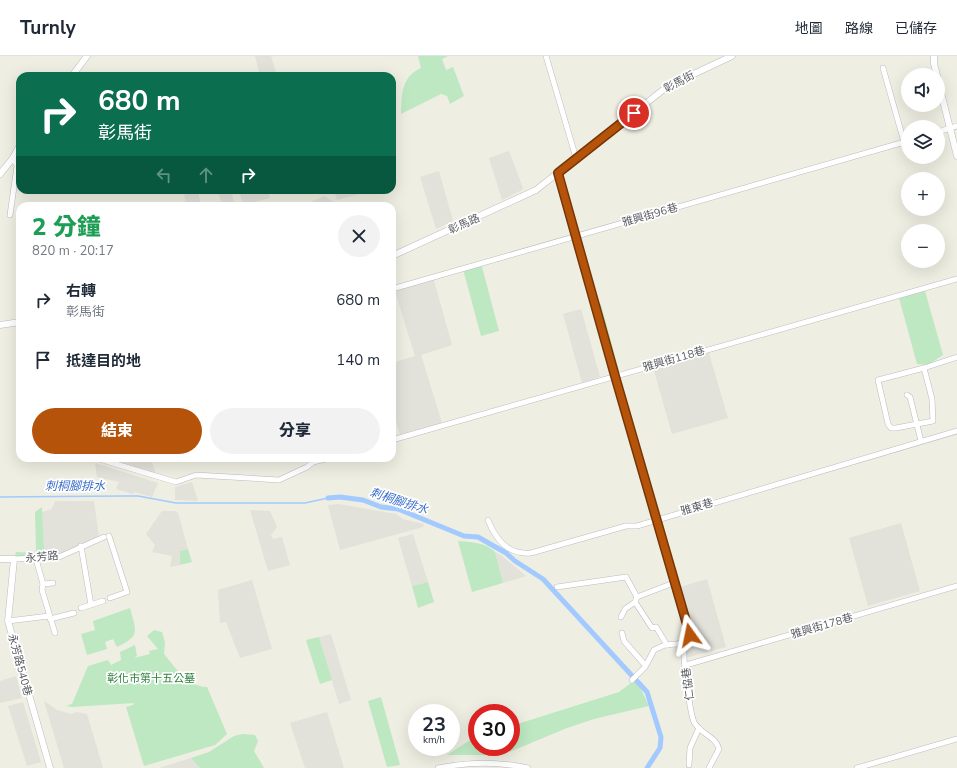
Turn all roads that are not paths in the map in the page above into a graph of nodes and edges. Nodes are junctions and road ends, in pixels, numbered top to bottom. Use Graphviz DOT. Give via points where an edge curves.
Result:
graph roads {
  1 [pos="87,56"];
  2 [pos="546,56"];
  3 [pos="732,56"];
  4 [pos="934,56"];
  5 [pos="883,68"];
  6 [pos="935,68"];
  7 [pos="75,72"];
  8 [pos="945,109"];
  9 [pos="901,125"];
  10 [pos="957,126"];
  11 [pos="950,129"];
  12 [pos="945,130"];
  13 [pos="901,142"];
  14 [pos="16,152"];
  15 [pos="957,156"];
  16 [pos="13,158"];
  17 [pos="576,158"];
  18 [pos="16,164"];
  19 [pos="16,173"];
  20 [pos="558,173"];
  21 [pos="0,174"];
  22 [pos="536,190"];
  23 [pos="10,215"];
  24 [pos="577,236"];
  25 [pos="396,254"];
  26 [pos="957,279"];
  27 [pos="396,288"];
  28 [pos="16,323"];
  29 [pos="0,325"];
  30 [pos="957,357"];
  31 [pos="924,368"];
  32 [pos="615,376"];
  33 [pos="907,395"];
  34 [pos="917,424"];
  35 [pos="957,431"];
  36 [pos="396,439"];
  37 [pos="921,441"];
  38 [pos="109,462"];
  39 [pos="313,462"];
  40 [pos="657,519"];
  41 [pos="488,520"];
  42 [pos="81,546"];
  43 [pos="0,559"];
  44 [pos="14,559"];
  45 [pos="36,559"];
  46 [pos="676,582"];
  47 [pos="53,583"];
  48 [pos="43,584"];
  49 [pos="957,586"];
  50 [pos="557,587"];
  51 [pos="110,598"];
  52 [pos="636,599"];
  53 [pos="103,601"];
  54 [pos="91,605"];
  55 [pos="80,608"];
  56 [pos="74,613"];
  57 [pos="621,617"];
  58 [pos="50,618"];
  59 [pos="8,621"];
  60 [pos="55,633"];
  61 [pos="622,633"];
  62 [pos="688,640"];
  63 [pos="666,645"];
  64 [pos="645,664"];
  65 [pos="686,665"];
  66 [pos="632,680"];
  67 [pos="699,728"];
  68 [pos="957,739"];
  69 [pos="689,764"];
  70 [pos="50,768"];
  71 [pos="438,768"];
  72 [pos="528,768"];
  73 [pos="709,768"];
  74 [pos="857,768"];
  1 -- 7 [label="street"];
  2 -- 17 [label="street"];
  3 -- 17 [label="street, 彰馬街" via="668,86"];
  4 -- 6 [label="street"];
  5 -- 9 [label="street"];
  8 -- 11 [label="street"];
  10 -- 11 [label="street"];
  11 -- 12 [label="street"];
  11 -- 15 [label="street"];
  13 -- 24 [label="street, 雅興街96巷"];
  14 -- 16 [label="street"];
  16 -- 18 [label="street"];
  16 -- 21 [label="street"];
  17 -- 20 [label="street, 彰馬街"];
  19 -- 23 [label="street"];
  20 -- 22 [label="street, 彰馬街"];
  20 -- 24 [label="street, 仁協巷"];
  22 -- 25 [label="street, 彰馬路"];
  24 -- 27 [label="street, 雅興街96巷"];
  24 -- 32 [label="street, 仁協巷"];
  26 -- 32 [label="street, 雅興街118巷"];
  28 -- 29 [label="street"];
  30 -- 31 [label="street"];
  31 -- 34 [label="street" via="932,399 933,421"];
  31 -- 34 [label="street" via="878,380 890,426 896,428"];
  32 -- 36 [label="street, 雅興街118巷"];
  32 -- 40 [label="street, 仁協巷"];
  33 -- 34 [label="street" via="910,397"];
  34 -- 37 [label="street"];
  35 -- 37 [label="street, 雅東巷"];
  37 -- 40 [label="street, 雅東巷"];
  38 -- 39 [label="street" via="176,482 196,476 280,480"];
  40 -- 41 [label="street, 雅東巷" via="519,554 498,540"];
  40 -- 46 [label="street, 仁協巷"];
  42 -- 45 [label="street, 永芳路" via="59,557"];
  42 -- 51 [label="street, 永芳路" via="106,536 127,592"];
  42 -- 54 [label="street"];
  43 -- 44 [label="street, 永芳路"];
  44 -- 45 [label="street, 永芳路"];
  44 -- 59 [label="street, 永芳路540巷"];
  45 -- 48 [label="street"];
  46 -- 52 [label="street"];
  46 -- 62 [label="street, 仁協巷" via="690,629"];
  47 -- 48 [label="street"];
  48 -- 58 [label="street" via="42,590"];
  49 -- 65 [label="street, 雅興街178巷"];
  50 -- 52 [label="street" via="626,577"];
  52 -- 57 [label="street" via="625,609"];
  52 -- 63 [label="street" via="652,628 656,627"];
  53 -- 54 [label="street"];
  54 -- 55 [label="street"];
  56 -- 58 [label="street"];
  58 -- 59 [label="street"];
  58 -- 60 [label="street"];
  59 -- 70 [label="street, 永芳路540巷"];
  61 -- 64 [label="street" via="624,641"];
  62 -- 63 [label="street"];
  62 -- 65 [label="street, 仁協巷" via="684,650"];
  63 -- 64 [label="street" via="654,650"];
  64 -- 66 [label="street"];
  65 -- 67 [label="street, 仁協巷" via="692,713"];
  67 -- 69 [label="street" via="690,748"];
  67 -- 73 [label="street, 仁協巷" via="718,745 719,749"];
  68 -- 74 [label="street"];
  71 -- 72 [label="street" via="489,762"];
}
